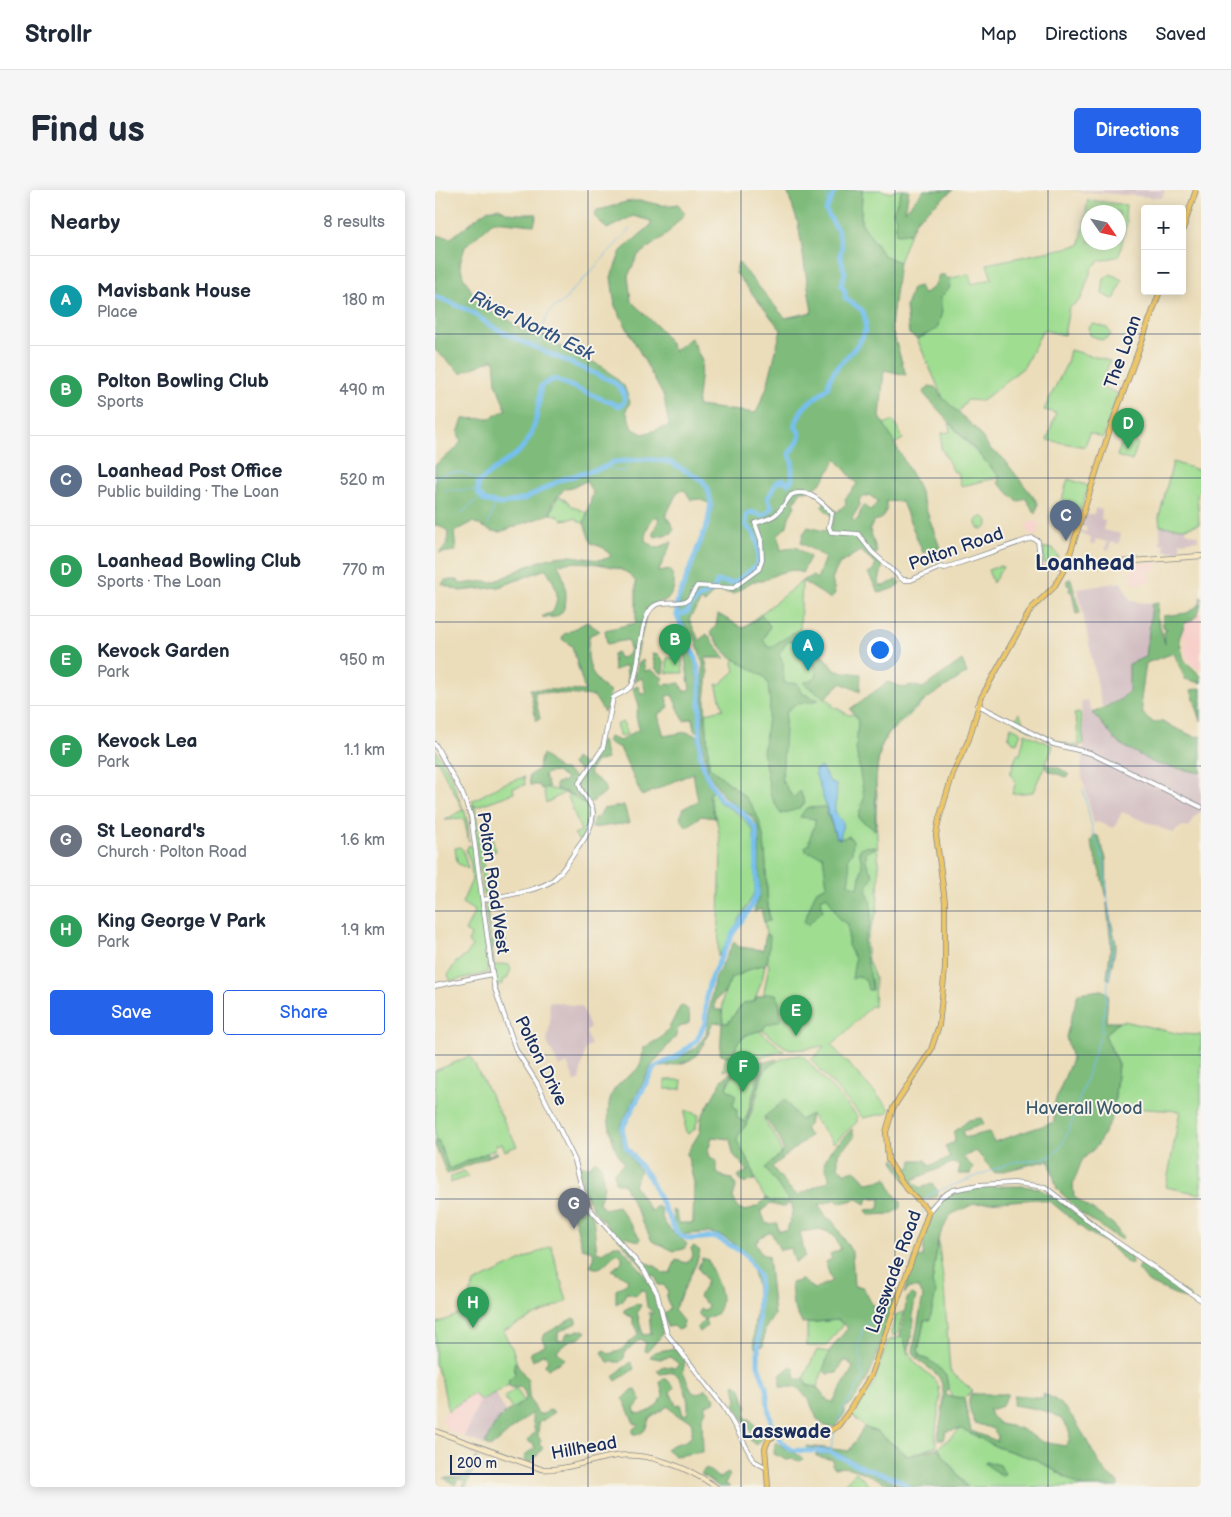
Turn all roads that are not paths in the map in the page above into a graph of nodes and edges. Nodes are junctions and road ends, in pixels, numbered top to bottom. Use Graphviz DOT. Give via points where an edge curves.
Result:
graph roads {
  1 [pos="1196,190"];
  2 [pos="1186,222"];
  3 [pos="1159,295"];
  4 [pos="1201,556"];
  5 [pos="1066,566"];
  6 [pos="978,705"];
  7 [pos="435,744"];
  8 [pos="1201,807"];
  9 [pos="483,900"];
  10 [pos="492,974"];
  11 [pos="435,986"];
  12 [pos="926,1209"];
  13 [pos="1201,1300"];
  14 [pos="435,1431"];
  15 [pos="765,1467"];
  16 [pos="716,1487"];
  17 [pos="768,1487"];
  1 -- 2 [label="main road"];
  3 -- 5 [label="main road, The Loan" via="1110,429"];
  4 -- 5 [label="main road"];
  5 -- 6 [label="main road, The Loan" via="1054,587 1031,609"];
  5 -- 9 [label="street, Polton Road" via="1041,566 1037,539 1032,538 906,581 895,574 858,534 831,532 831,511 813,496 796,492 770,519 755,523 761,540 759,569 733,588 697,586 688,600 651,608 642,633 633,682 612,700 603,748 579,783 593,813 586,836 549,883"];
  6 -- 8 [label="street" via="1053,744 1090,753"];
  6 -- 12 [label="main road" via="969,739 953,773 936,835 945,902 945,968 937,1034 931,1050 893,1108 886,1132 889,1160 904,1185"];
  7 -- 9 [label="street, Polton Road West" via="468,806"];
  9 -- 10 [label="street, Polton Road West"];
  10 -- 11 [label="street"];
  10 -- 15 [label="street, Polton Drive" via="516,1050 537,1084 575,1161 590,1209 645,1270 657,1293 667,1334 724,1407 754,1461"];
  12 -- 13 [label="street, Lasswade Road" via="953,1190 978,1185 1045,1187 1101,1231"];
  12 -- 15 [label="main road, Lasswade Road" via="874,1367 849,1411 836,1428 823,1433 783,1431 772,1437 765,1448"];
  14 -- 16 [label="main road, Hillhead" via="541,1469 630,1455 689,1470"];
  15 -- 17 [label="main road"];
}
